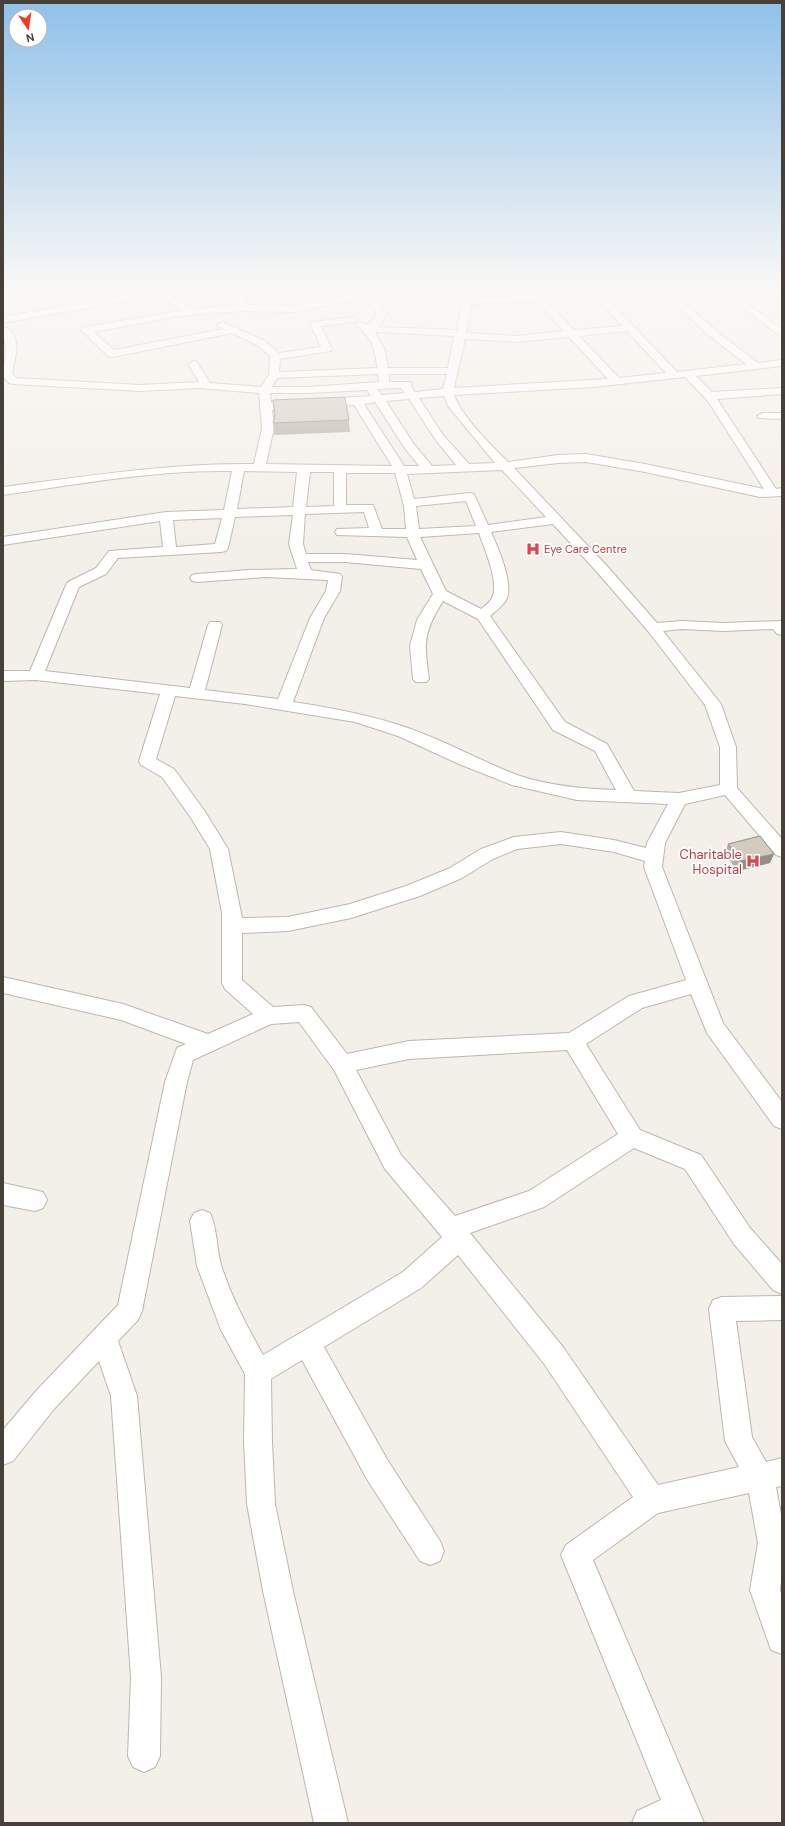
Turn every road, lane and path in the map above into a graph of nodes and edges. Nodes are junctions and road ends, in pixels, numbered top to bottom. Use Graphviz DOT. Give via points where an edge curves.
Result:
graph roads {
  1 [pos="7,374"];
  2 [pos="199,374"];
  3 [pos="295,374"];
  4 [pos="383,374"];
  5 [pos="403,374"];
  6 [pos="452,374"];
  7 [pos="609,374"];
  8 [pos="679,374"];
  9 [pos="688,374"];
  10 [pos="274,375"];
  11 [pos="674,375"];
  12 [pos="616,381"];
  13 [pos="450,382"];
  14 [pos="404,384"];
  15 [pos="206,385"];
  16 [pos="385,385"];
  17 [pos="370,386"];
  18 [pos="264,390"];
  19 [pos="782,391"];
  20 [pos="412,396"];
  21 [pos="709,396"];
  22 [pos="377,399"];
  23 [pos="357,401"];
  24 [pos="265,406"];
  25 [pos="763,416"];
  26 [pos="782,416"];
  27 [pos="238,466"];
  28 [pos="260,466"];
  29 [pos="504,466"];
  30 [pos="304,467"];
  31 [pos="340,468"];
  32 [pos="465,468"];
  33 [pos="400,469"];
  34 [pos="428,469"];
  35 [pos="3,491"];
  36 [pos="771,492"];
  37 [pos="410,503"];
  38 [pos="782,503"];
  39 [pos="340,509"];
  40 [pos="300,512"];
  41 [pos="230,514"];
  42 [pos="166,516"];
  43 [pos="555,520"];
  44 [pos="484,529"];
  45 [pos="342,532"];
  46 [pos="377,533"];
  47 [pos="414,533"];
  48 [pos="3,541"];
  49 [pos="170,550"];
  50 [pos="301,558"];
  51 [pos="426,565"];
  52 [pos="305,573"];
  53 [pos="197,578"];
  54 [pos="440,594"];
  55 [pos="483,616"];
  56 [pos="215,625"];
  57 [pos="653,628"];
  58 [pos="782,631"];
  59 [pos="36,675"];
  60 [pos="3,676"];
  61 [pos="421,679"];
  62 [pos="169,690"];
  63 [pos="196,693"];
  64 [pos="284,705"];
  65 [pos="729,789"];
  66 [pos="628,796"];
  67 [pos="679,799"];
  68 [pos="782,851"];
  69 [pos="654,857"];
  70 [pos="232,926"];
  71 [pos="3,985"];
  72 [pos="697,985"];
  73 [pos="269,1016"];
  74 [pos="573,1041"];
  75 [pos="208,1043"];
  76 [pos="342,1064"];
  77 [pos="782,1118"];
  78 [pos="632,1137"];
  79 [pos="3,1194"];
  80 [pos="35,1200"];
  81 [pos="202,1221"];
  82 [pos="454,1233"];
  83 [pos="782,1282"];
  84 [pos="782,1308"];
  85 [pos="104,1338"];
  86 [pos="307,1343"];
  87 [pos="258,1372"];
  88 [pos="3,1452"];
  89 [pos="771,1475"];
  90 [pos="652,1500"];
  91 [pos="430,1551"];
  92 [pos="776,1559"];
  93 [pos="782,1639"];
  94 [pos="144,1756"];
  95 [pos="684,1816"];
  96 [pos="331,1823"];
  97 [pos="649,1823"];
  1 -- 15 [label="street" via="14,381 140,388"];
  2 -- 15 [label="street"];
  3 -- 10 [label="street"];
  4 -- 16 [label="street"];
  5 -- 13 [label="street"];
  6 -- 13 [label="street"];
  7 -- 12 [label="street"];
  8 -- 11 [label="street"];
  9 -- 21 [label="street"];
  10 -- 18 [label="street"];
  11 -- 12 [label="street"];
  12 -- 13 [label="street"];
  13 -- 14 [label="street"];
  13 -- 20 [label="street"];
  13 -- 29 [label="street" via="452,404"];
  14 -- 16 [label="street"];
  14 -- 20 [label="street"];
  15 -- 18 [label="street"];
  16 -- 17 [label="street"];
  17 -- 18 [label="street"];
  17 -- 22 [label="street"];
  18 -- 24 [label="street"];
  19 -- 21 [label="street"];
  20 -- 22 [label="street"];
  20 -- 32 [label="street" via="439,437"];
  21 -- 36 [label="street"];
  22 -- 23 [label="street"];
  22 -- 34 [label="street" via="408,445"];
  23 -- 24 [label="street"];
  23 -- 33 [label="street"];
  24 -- 28 [label="street" via="268,428"];
  25 -- 26 [label="street"];
  27 -- 28 [label="street"];
  27 -- 35 [label="street" via="116,475"];
  27 -- 41 [label="street"];
  28 -- 30 [label="street"];
  29 -- 32 [label="street"];
  29 -- 36 [label="street" via="586,458"];
  29 -- 43 [label="street"];
  30 -- 31 [label="street"];
  30 -- 40 [label="street"];
  31 -- 33 [label="street"];
  31 -- 39 [label="street"];
  32 -- 34 [label="street"];
  33 -- 34 [label="street"];
  33 -- 37 [label="street"];
  36 -- 38 [label="street"];
  37 -- 44 [label="street" via="470,496"];
  37 -- 47 [label="street"];
  39 -- 40 [label="street"];
  39 -- 46 [label="street" via="369,508"];
  40 -- 41 [label="street"];
  40 -- 50 [label="street" via="296,544"];
  41 -- 42 [label="street"];
  41 -- 49 [label="street" via="221,548"];
  42 -- 48 [label="street"];
  42 -- 49 [label="street"];
  43 -- 44 [label="street"];
  43 -- 57 [label="street"];
  44 -- 47 [label="street"];
  44 -- 55 [label="street" via="501,577 500,597"];
  45 -- 46 [label="street"];
  46 -- 47 [label="street"];
  47 -- 51 [label="street" via="414,540"];
  49 -- 59 [label="street" via="114,554 101,571 73,585"];
  50 -- 51 [label="street" via="345,558"];
  50 -- 52 [label="street"];
  51 -- 54 [label="street"];
  52 -- 53 [label="street" via="246,573"];
  52 -- 64 [label="street" via="335,577 332,591 317,618"];
  54 -- 55 [label="street"];
  54 -- 61 [label="street" via="424,620 417,646"];
  55 -- 66 [label="street" via="559,726 600,748"];
  56 -- 63 [label="street"];
  57 -- 58 [label="street" via="682,625 724,627 777,624"];
  57 -- 65 [label="street" via="713,704 728,747"];
  59 -- 60 [label="street"];
  59 -- 62 [label="street"];
  62 -- 63 [label="street"];
  62 -- 70 [label="street" via="147,761 168,774 198,814 219,849 232,913"];
  63 -- 64 [label="street"];
  64 -- 66 [label="street" via="357,717 404,732 518,781 577,794"];
  65 -- 67 [label="street"];
  65 -- 68 [label="street"];
  66 -- 67 [label="street"];
  67 -- 69 [label="street" via="656,843"];
  69 -- 70 [label="street" via="614,846 561,838 514,842 487,854 456,873 413,892 351,911 288,924"];
  69 -- 72 [label="street" via="653,867"];
  70 -- 73 [label="street" via="232,983"];
  71 -- 75 [label="street" via="123,1012"];
  72 -- 74 [label="street" via="636,1002"];
  72 -- 77 [label="street" via="714,1027"];
  73 -- 75 [label="street"];
  73 -- 76 [label="street" via="304,1013"];
  74 -- 76 [label="street" via="409,1050"];
  74 -- 78 [label="street"];
  75 -- 85 [label="street" via="184,1054 129,1311"];
  76 -- 82 [label="street" via="393,1162"];
  78 -- 82 [label="street" via="536,1199"];
  78 -- 83 [label="street" via="693,1162 742,1236"];
  79 -- 80 [label="street"];
  81 -- 87 [label="street" via="209,1266 230,1321"];
  82 -- 86 [label="street" via="412,1280"];
  82 -- 90 [label="street" via="554,1356"];
  84 -- 89 [label="street" via="722,1309 739,1441"];
  85 -- 88 [label="street" via="45,1400"];
  85 -- 94 [label="street" via="124,1396 146,1677"];
  86 -- 87 [label="street"];
  86 -- 91 [label="street" via="378,1471"];
  87 -- 96 [label="street" via="258,1442 262,1504 278,1591"];
  89 -- 90 [label="street"];
  89 -- 92 [label="street" via="772,1543"];
  90 -- 95 [label="street" via="576,1555"];
  92 -- 93 [label="street" via="765,1590"];
  95 -- 97 [label="street"];
}
